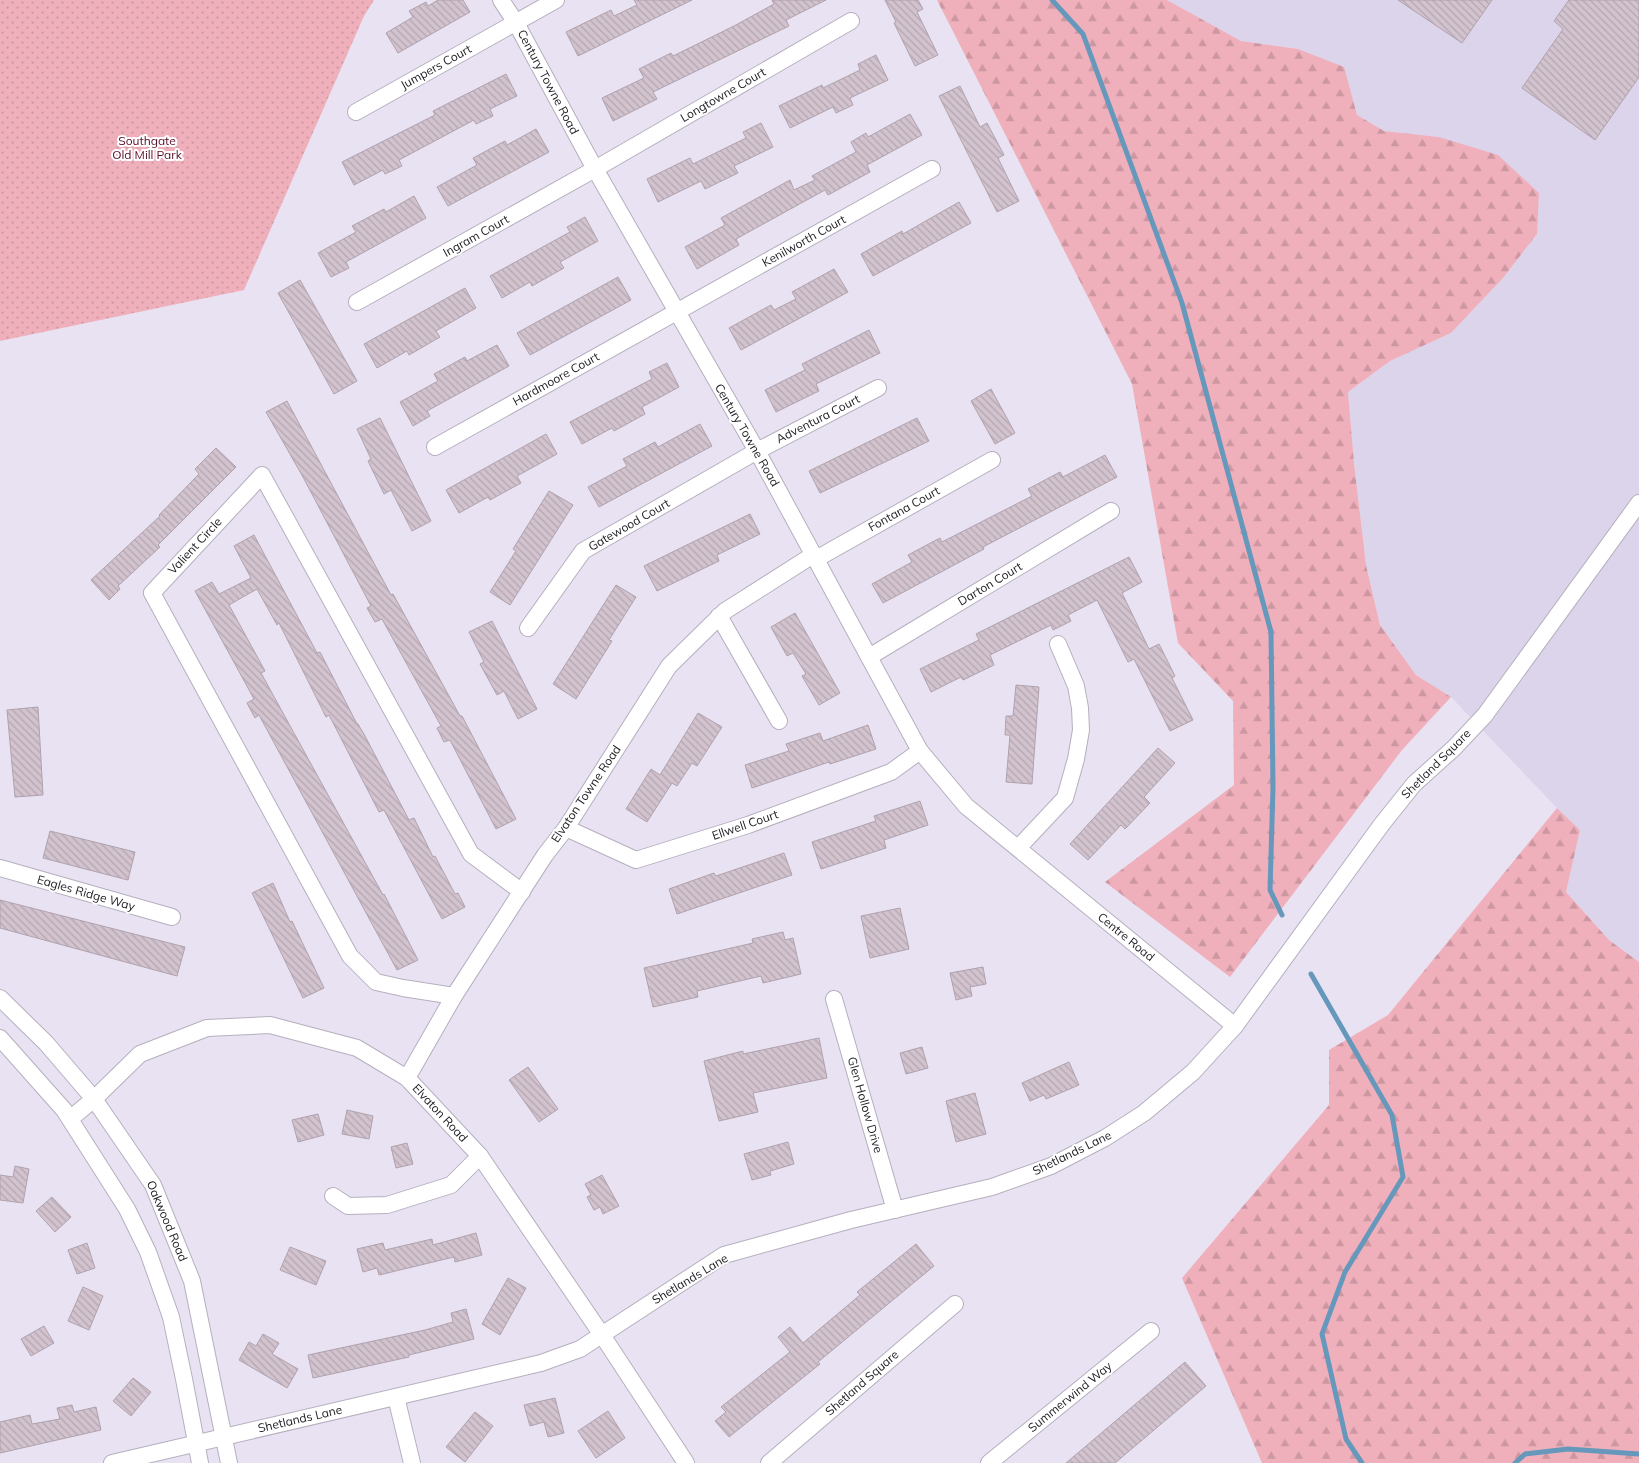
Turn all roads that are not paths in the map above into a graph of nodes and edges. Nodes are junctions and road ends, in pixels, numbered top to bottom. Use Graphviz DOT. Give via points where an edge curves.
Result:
graph roads {
  1 [pos="502,0"];
  2 [pos="556,0"];
  3 [pos="851,22"];
  4 [pos="516,23"];
  5 [pos="356,112"];
  6 [pos="595,170"];
  7 [pos="932,170"];
  8 [pos="357,302"];
  9 [pos="676,312"];
  10 [pos="878,388"];
  11 [pos="435,447"];
  12 [pos="757,451"];
  13 [pos="992,460"];
  14 [pos="1639,503"];
  15 [pos="1110,511"];
  16 [pos="815,557"];
  17 [pos="719,616"];
  18 [pos="528,628"];
  19 [pos="1058,644"];
  20 [pos="869,657"];
  21 [pos="779,721"];
  22 [pos="920,750"];
  23 [pos="566,828"];
  24 [pos="1018,848"];
  25 [pos="0,868"];
  26 [pos="522,892"];
  27 [pos="172,917"];
  28 [pos="454,996"];
  29 [pos="0,998"];
  30 [pos="834,999"];
  31 [pos="1235,1026"];
  32 [pos="0,1038"];
  33 [pos="407,1078"];
  34 [pos="94,1099"];
  35 [pos="70,1119"];
  36 [pos="480,1156"];
  37 [pos="333,1196"];
  38 [pos="895,1210"];
  39 [pos="955,1304"];
  40 [pos="1151,1331"];
  41 [pos="602,1335"];
  42 [pos="396,1397"];
  43 [pos="224,1437"];
  44 [pos="196,1443"];
  45 [pos="994,1462"];
  46 [pos="112,1463"];
  47 [pos="200,1463"];
  48 [pos="229,1463"];
  49 [pos="412,1463"];
  50 [pos="686,1463"];
  51 [pos="769,1463"];
  1 -- 4 [label="street, Century Towne Road"];
  2 -- 4 [label="street, Jumpers Court"];
  3 -- 6 [label="street, Longtowne Court"];
  4 -- 5 [label="street, Jumpers Court"];
  4 -- 6 [label="street, Century Towne Road"];
  6 -- 8 [label="street, Ingram Court"];
  6 -- 9 [label="street, Century Towne Road"];
  7 -- 9 [label="street, Kenilworth Court"];
  9 -- 11 [label="street, Hardmoore Court"];
  9 -- 12 [label="street, Century Towne Road"];
  10 -- 12 [label="street, Adventura Court"];
  12 -- 16 [label="street, Century Towne Road"];
  12 -- 18 [label="street, Gatewood Court" via="583,551"];
  13 -- 16 [label="street, Fontana Court"];
  14 -- 31 [label="street, Shetland Square" via="1485,714 1414,784 1382,824"];
  15 -- 20 [label="street, Darton Court"];
  16 -- 17 [label="street, Elvaton Towne Road"];
  16 -- 20 [label="street, Century Towne Road"];
  17 -- 21 [label="street"];
  17 -- 23 [label="street, Elvaton Towne Road" via="669,666"];
  19 -- 24 [label="street" via="1076,686 1082,730 1065,798"];
  20 -- 22 [label="street, Century Towne Road"];
  22 -- 23 [label="street, Ellwell Court" via="891,772 748,825 636,860"];
  22 -- 24 [label="street, Century Towne Road" via="966,806"];
  23 -- 26 [label="street, Elvaton Towne Road"];
  24 -- 31 [label="street, Centre Road"];
  25 -- 27 [label="street, Eagles Ridge Way"];
  26 -- 28 [label="street, Elvaton Towne Road"];
  26 -- 28 [label="street, Valient Circle" via="471,854 262,475 152,593 350,956 376,982"];
  28 -- 33 [label="street, Elvaton Towne Road"];
  29 -- 34 [label="street, Oakwood Road" via="46,1043"];
  30 -- 38 [label="street, Glen Hollow Drive"];
  31 -- 38 [label="street, Shetlands Lane" via="1186,1078 1144,1113 1105,1138 1051,1166 992,1187"];
  32 -- 35 [label="street"];
  33 -- 34 [label="street, Elvaton Road" via="357,1048 270,1025 207,1028 140,1054"];
  33 -- 36 [label="street, Elvaton Road"];
  34 -- 35 [label="street, Elvaton Road"];
  34 -- 43 [label="street, Oakwood Road" via="154,1185 192,1281"];
  35 -- 44 [label="street" via="127,1209 148,1252 171,1317"];
  36 -- 37 [label="street" via="451,1185 387,1206 348,1206"];
  36 -- 41 [label="street, Elvaton Road"];
  38 -- 41 [label="street, Shetlands Lane" via="724,1255"];
  39 -- 51 [label="street, Shetland Square"];
  40 -- 45 [label="street, Summerwind Way"];
  41 -- 42 [label="street, Shetlands Lane" via="580,1349 541,1363"];
  41 -- 50 [label="street, Elvaton Road"];
  42 -- 43 [label="street, Shetlands Lane"];
  42 -- 49 [label="street"];
  43 -- 44 [label="street, Shetlands Lane"];
  43 -- 48 [label="street, Oakwood Road"];
  44 -- 46 [label="street, Shetlands Lane"];
  44 -- 47 [label="street"];
}
